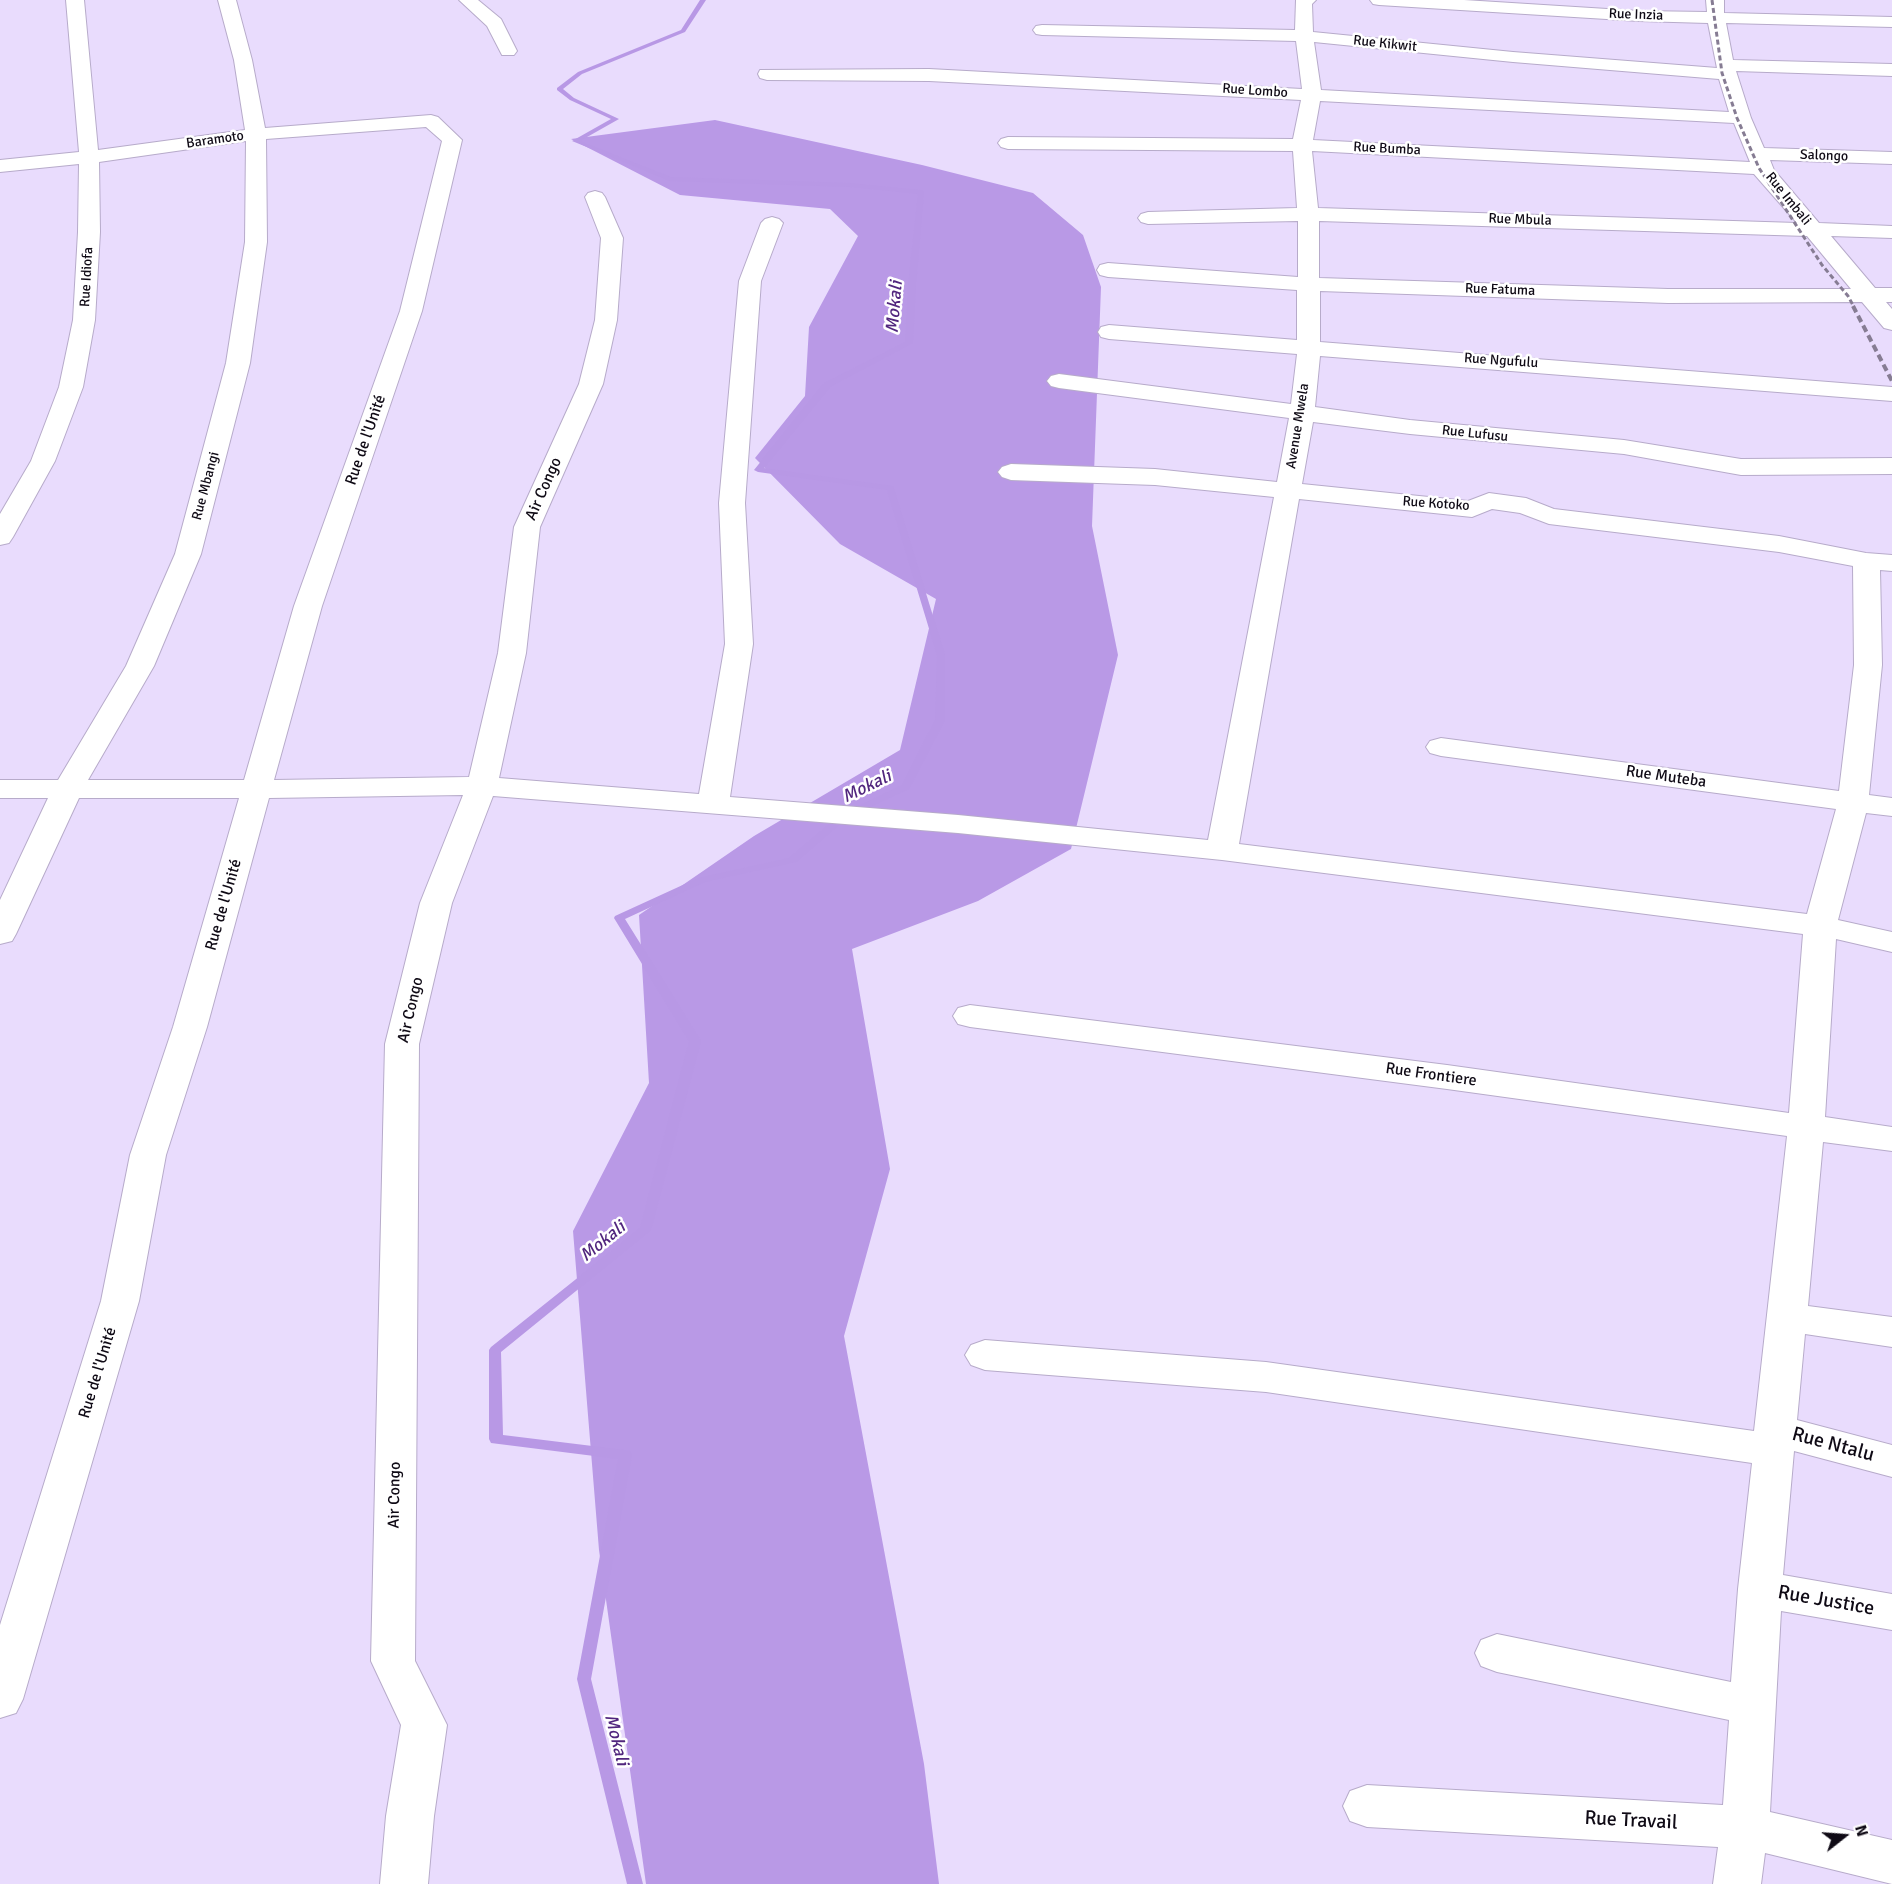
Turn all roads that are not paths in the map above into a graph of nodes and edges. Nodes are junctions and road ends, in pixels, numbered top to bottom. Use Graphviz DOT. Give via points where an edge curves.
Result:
graph roads {
  1 [pos="75,0"];
  2 [pos="226,0"];
  3 [pos="468,0"];
  4 [pos="1307,0"];
  5 [pos="1379,0"];
  6 [pos="1715,9"];
  7 [pos="1892,22"];
  8 [pos="1042,30"];
  9 [pos="1304,36"];
  10 [pos="508,51"];
  11 [pos="1726,69"];
  12 [pos="1892,70"];
  13 [pos="767,74"];
  14 [pos="1312,94"];
  15 [pos="1742,118"];
  16 [pos="431,121"];
  17 [pos="256,134"];
  18 [pos="1008,143"];
  19 [pos="1302,145"];
  20 [pos="1756,154"];
  21 [pos="89,157"];
  22 [pos="1892,158"];
  23 [pos="0,166"];
  24 [pos="1766,172"];
  25 [pos="595,197"];
  26 [pos="1308,214"];
  27 [pos="1148,218"];
  28 [pos="772,223"];
  29 [pos="1814,231"];
  30 [pos="1892,232"];
  31 [pos="1108,270"];
  32 [pos="1308,284"];
  33 [pos="1869,295"];
  34 [pos="1892,295"];
  35 [pos="1892,323"];
  36 [pos="1109,332"];
  37 [pos="1309,347"];
  38 [pos="1059,381"];
  39 [pos="1892,394"];
  40 [pos="1302,414"];
  41 [pos="1892,466"];
  42 [pos="1011,472"];
  43 [pos="1287,490"];
  44 [pos="0,537"];
  45 [pos="1879,562"];
  46 [pos="1441,747"];
  47 [pos="482,786"];
  48 [pos="0,789"];
  49 [pos="68,789"];
  50 [pos="257,789"];
  51 [pos="1853,802"];
  52 [pos="713,805"];
  53 [pos="1892,807"];
  54 [pos="1222,851"];
  55 [pos="1820,926"];
  56 [pos="0,934"];
  57 [pos="1892,942"];
  58 [pos="969,1016"];
  59 [pos="1806,1128"];
  60 [pos="1892,1139"];
  61 [pos="1786,1317"];
  62 [pos="1892,1332"];
  63 [pos="985,1354"];
  64 [pos="1774,1440"];
  65 [pos="1892,1461"];
  66 [pos="1760,1589"];
  67 [pos="1892,1612"];
  68 [pos="1497,1653"];
  69 [pos="0,1699"];
  70 [pos="1753,1706"];
  71 [pos="1367,1806"];
  72 [pos="1745,1827"];
  73 [pos="1892,1862"];
  74 [pos="404,1884"];
  75 [pos="1737,1884"];
  1 -- 21 [label="street, Rue Idiofa"];
  2 -- 17 [label="street, Rue Mbangi" via="243,60"];
  3 -- 10 [label="street" via="495,23"];
  4 -- 9 [label="street, Avenue Mwela" via="1303,2"];
  5 -- 6 [label="street, Rue Inzia" via="1639,16"];
  6 -- 7 [label="street, Rue Inzia" via="1787,18"];
  6 -- 11 [label="street, Rue Imbali"];
  8 -- 9 [label="street, Rue Kikwit"];
  9 -- 11 [label="street, Rue Kikwit" via="1513,57"];
  9 -- 14 [label="street, Avenue Mwela"];
  11 -- 12 [label="street, Rue Kikwit"];
  11 -- 15 [label="street, Rue Imbali"];
  13 -- 14 [label="street, Rue Lombo" via="929,75"];
  14 -- 15 [label="street, Rue Lombo"];
  14 -- 19 [label="street, Avenue Mwela"];
  15 -- 20 [label="street, Rue Imbali"];
  16 -- 17 [label="street, Baramoto"];
  16 -- 50 [label="street, Rue de l'Unité" via="452,140 411,311 309,606"];
  17 -- 21 [label="street, Baramoto"];
  17 -- 49 [label="street, Rue Mbangi" via="256,242 238,363 188,555 140,666"];
  18 -- 19 [label="street, Rue Bumba"];
  19 -- 24 [label="street, Rue Bumba" via="1759,168"];
  19 -- 26 [label="street, Avenue Mwela"];
  20 -- 22 [label="street, Salongo"];
  20 -- 24 [label="street, Rue Imbali"];
  21 -- 23 [label="street, Baramoto"];
  21 -- 44 [label="street, Rue Idiofa" via="84,320 71,387 43,461"];
  24 -- 29 [label="street, Rue Imbali"];
  25 -- 47 [label="street, Air Congo" via="612,238 606,320 591,384 527,527 512,653"];
  26 -- 27 [label="street, Rue Mbula"];
  26 -- 29 [label="street, Rue Mbula"];
  26 -- 32 [label="street, Avenue Mwela"];
  28 -- 52 [label="street" via="750,281 732,503 739,644"];
  29 -- 30 [label="street, Rue Mbula"];
  29 -- 33 [label="street, Rue Imbali"];
  31 -- 32 [label="street, Rue Fatuma"];
  32 -- 33 [label="street, Rue Fatuma" via="1668,296"];
  32 -- 37 [label="street, Avenue Mwela"];
  33 -- 34 [label="street, Rue Fatuma"];
  33 -- 35 [label="street, Rue Imbali"];
  36 -- 37 [label="street, Rue Ngufulu"];
  37 -- 39 [label="street, Rue Ngufulu"];
  37 -- 40 [label="street, Avenue Mwela"];
  38 -- 40 [label="street, Rue Lufusu"];
  40 -- 41 [label="street, Rue Lufusu" via="1624,447 1741,466"];
  40 -- 43 [label="street, Avenue Mwela"];
  42 -- 43 [label="street, Rue Kotoko" via="1155,477"];
  43 -- 45 [label="street, Rue Kotoko" via="1472,509 1489,501 1526,506 1549,516 1768,542"];
  43 -- 54 [label="street, Avenue Mwela"];
  45 -- 51 [label="street"];
  46 -- 51 [label="street, Rue Muteba"];
  47 -- 50 [label="street"];
  47 -- 52 [label="street"];
  47 -- 74 [label="street, Air Congo" via="436,903 402,1044 393,1661 424,1725"];
  48 -- 49 [label="street"];
  49 -- 50 [label="street"];
  49 -- 56 [label="street, Rue Mbangi"];
  50 -- 69 [label="street, Rue de l'Unité" via="190,1027 147,1155 120,1301"];
  51 -- 53 [label="street, Rue Muteba"];
  51 -- 55 [label="street"];
  52 -- 54 [label="street" via="958,824"];
  54 -- 55 [label="street"];
  55 -- 57 [label="street"];
  55 -- 59 [label="street"];
  58 -- 59 [label="street, Rue Frontiere"];
  59 -- 60 [label="street, Rue Frontiere"];
  59 -- 61 [label="street"];
  61 -- 62 [label="street"];
  61 -- 64 [label="street"];
  63 -- 64 [label="street, Rue Ntalu" via="1266,1377"];
  64 -- 65 [label="street, Rue Ntalu"];
  64 -- 66 [label="street"];
  66 -- 67 [label="street, Rue Justice"];
  66 -- 70 [label="street"];
  68 -- 70 [label="street"];
  70 -- 72 [label="street"];
  71 -- 72 [label="street, Rue Travail"];
  72 -- 73 [label="street, Rue Travail"];
  72 -- 75 [label="street"];
}
